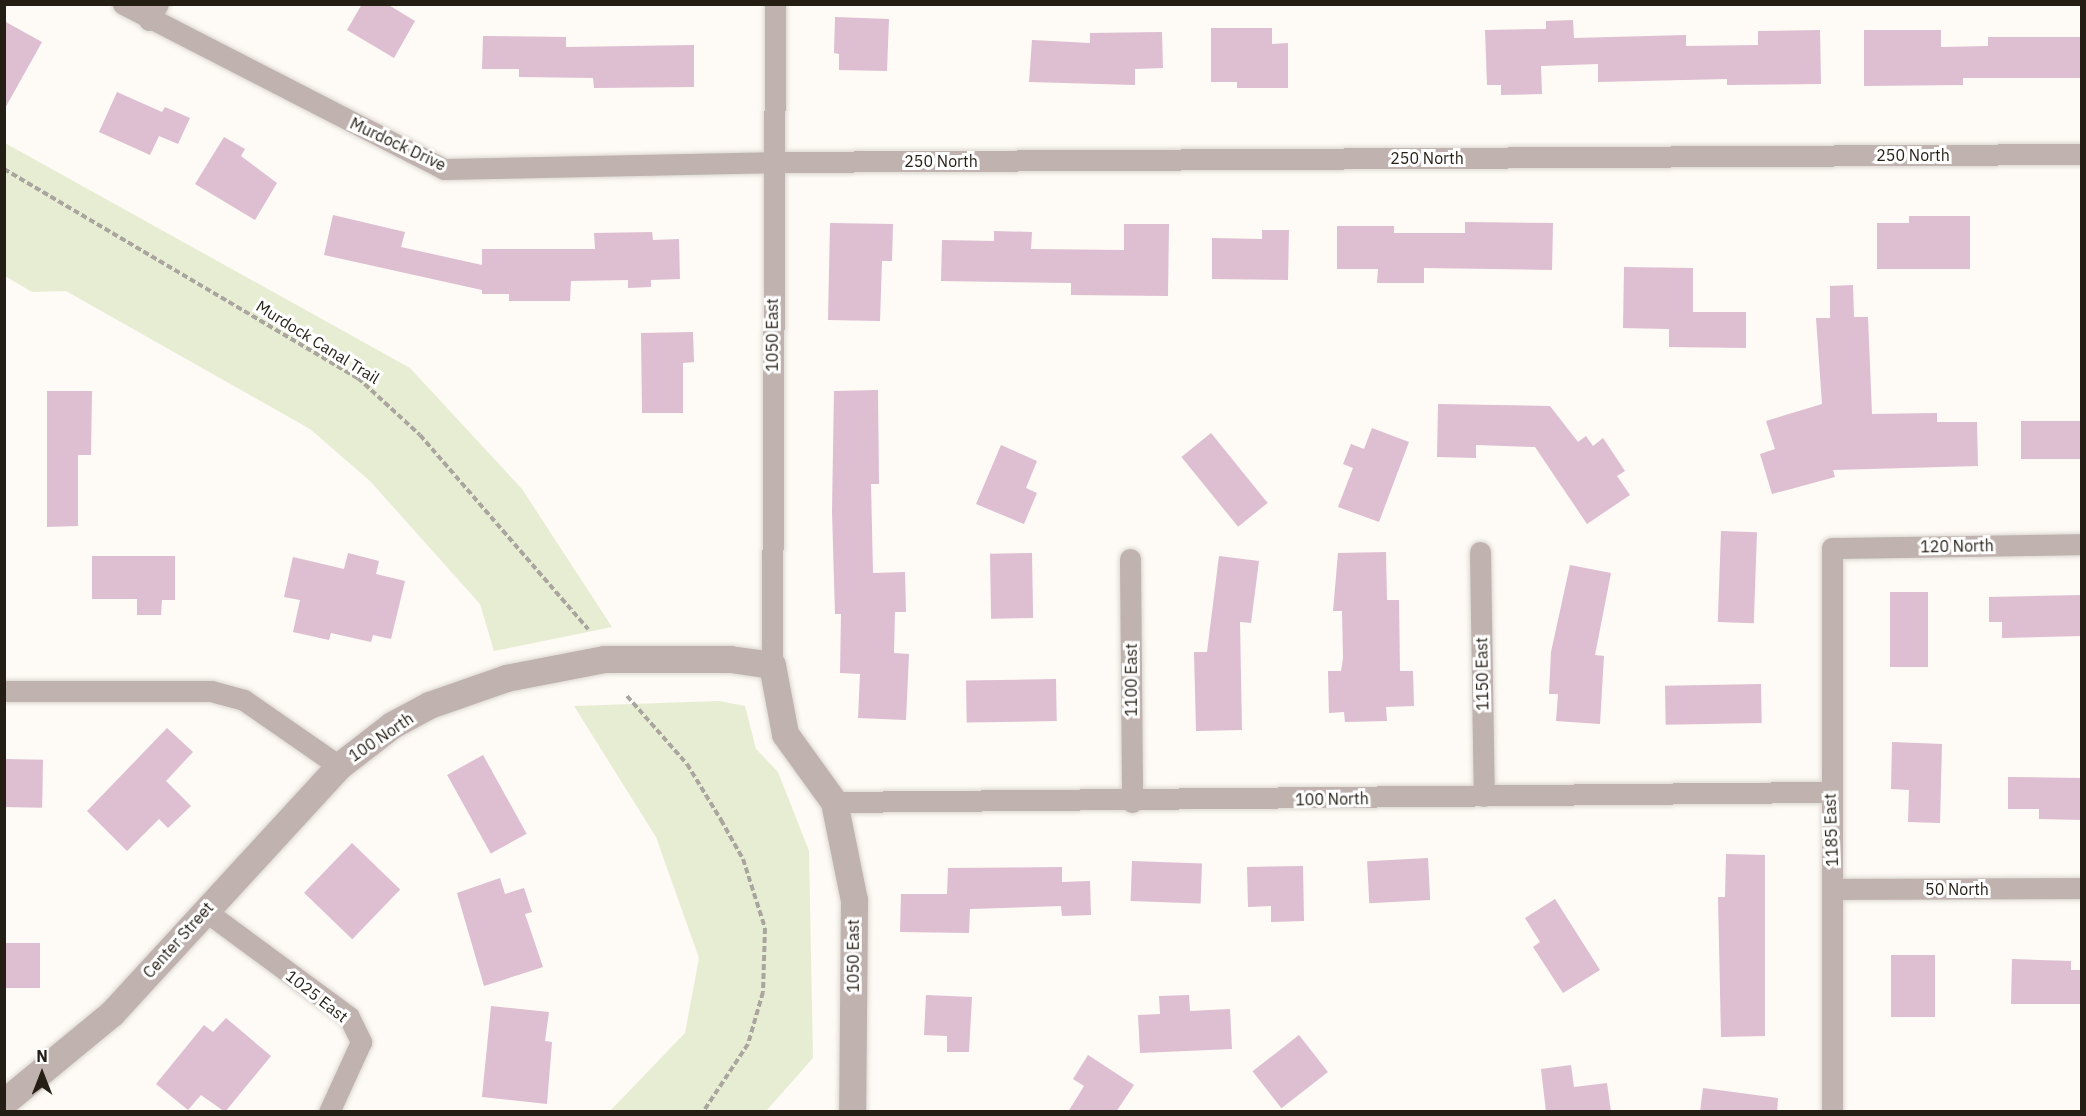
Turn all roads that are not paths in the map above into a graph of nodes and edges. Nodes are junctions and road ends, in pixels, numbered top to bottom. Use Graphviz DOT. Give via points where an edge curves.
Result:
graph roads {
  1 [pos="123,4"];
  2 [pos="775,4"];
  3 [pos="154,12"];
  4 [pos="2082,154"];
  5 [pos="772,162"];
  6 [pos="2082,544"];
  7 [pos="1832,548"];
  8 [pos="1480,552"];
  9 [pos="1130,559"];
  10 [pos="772,665"];
  11 [pos="4,691"];
  12 [pos="339,766"];
  13 [pos="1830,792"];
  14 [pos="1484,796"];
  15 [pos="834,802"];
  16 [pos="1132,802"];
  17 [pos="2082,888"];
  18 [pos="1833,889"];
  19 [pos="204,910"];
  20 [pos="4,1102"];
  21 [pos="329,1112"];
  22 [pos="852,1112"];
  23 [pos="1832,1112"];
  1 -- 3 [label="street, Murdock Drive"];
  2 -- 5 [label="street, 1050 East"];
  3 -- 5 [label="street, Murdock Drive" via="444,169"];
  4 -- 5 [label="street, 250 North"];
  5 -- 10 [label="street, 1050 East"];
  6 -- 7 [label="street, 120 North"];
  7 -- 13 [label="street, 1185 East"];
  8 -- 14 [label="street, 1150 East"];
  9 -- 16 [label="street, 1100 East"];
  10 -- 12 [label="street, 100 North" via="730,659 604,659 506,678 429,705 392,725"];
  10 -- 15 [label="street" via="785,734"];
  11 -- 12 [label="street, 100 North" via="211,691 244,700"];
  12 -- 19 [label="street, Center Street"];
  13 -- 14 [label="street, 100 North"];
  13 -- 18 [label="street, 1185 East"];
  14 -- 16 [label="street, 100 North"];
  15 -- 16 [label="street, 100 North"];
  15 -- 22 [label="street, 1050 East" via="854,900"];
  17 -- 18 [label="street, 50 North"];
  18 -- 23 [label="street, 1185 East"];
  19 -- 20 [label="street, Center Street" via="112,1013"];
  19 -- 21 [label="street, 1025 East" via="349,1017 361,1042"];
}
